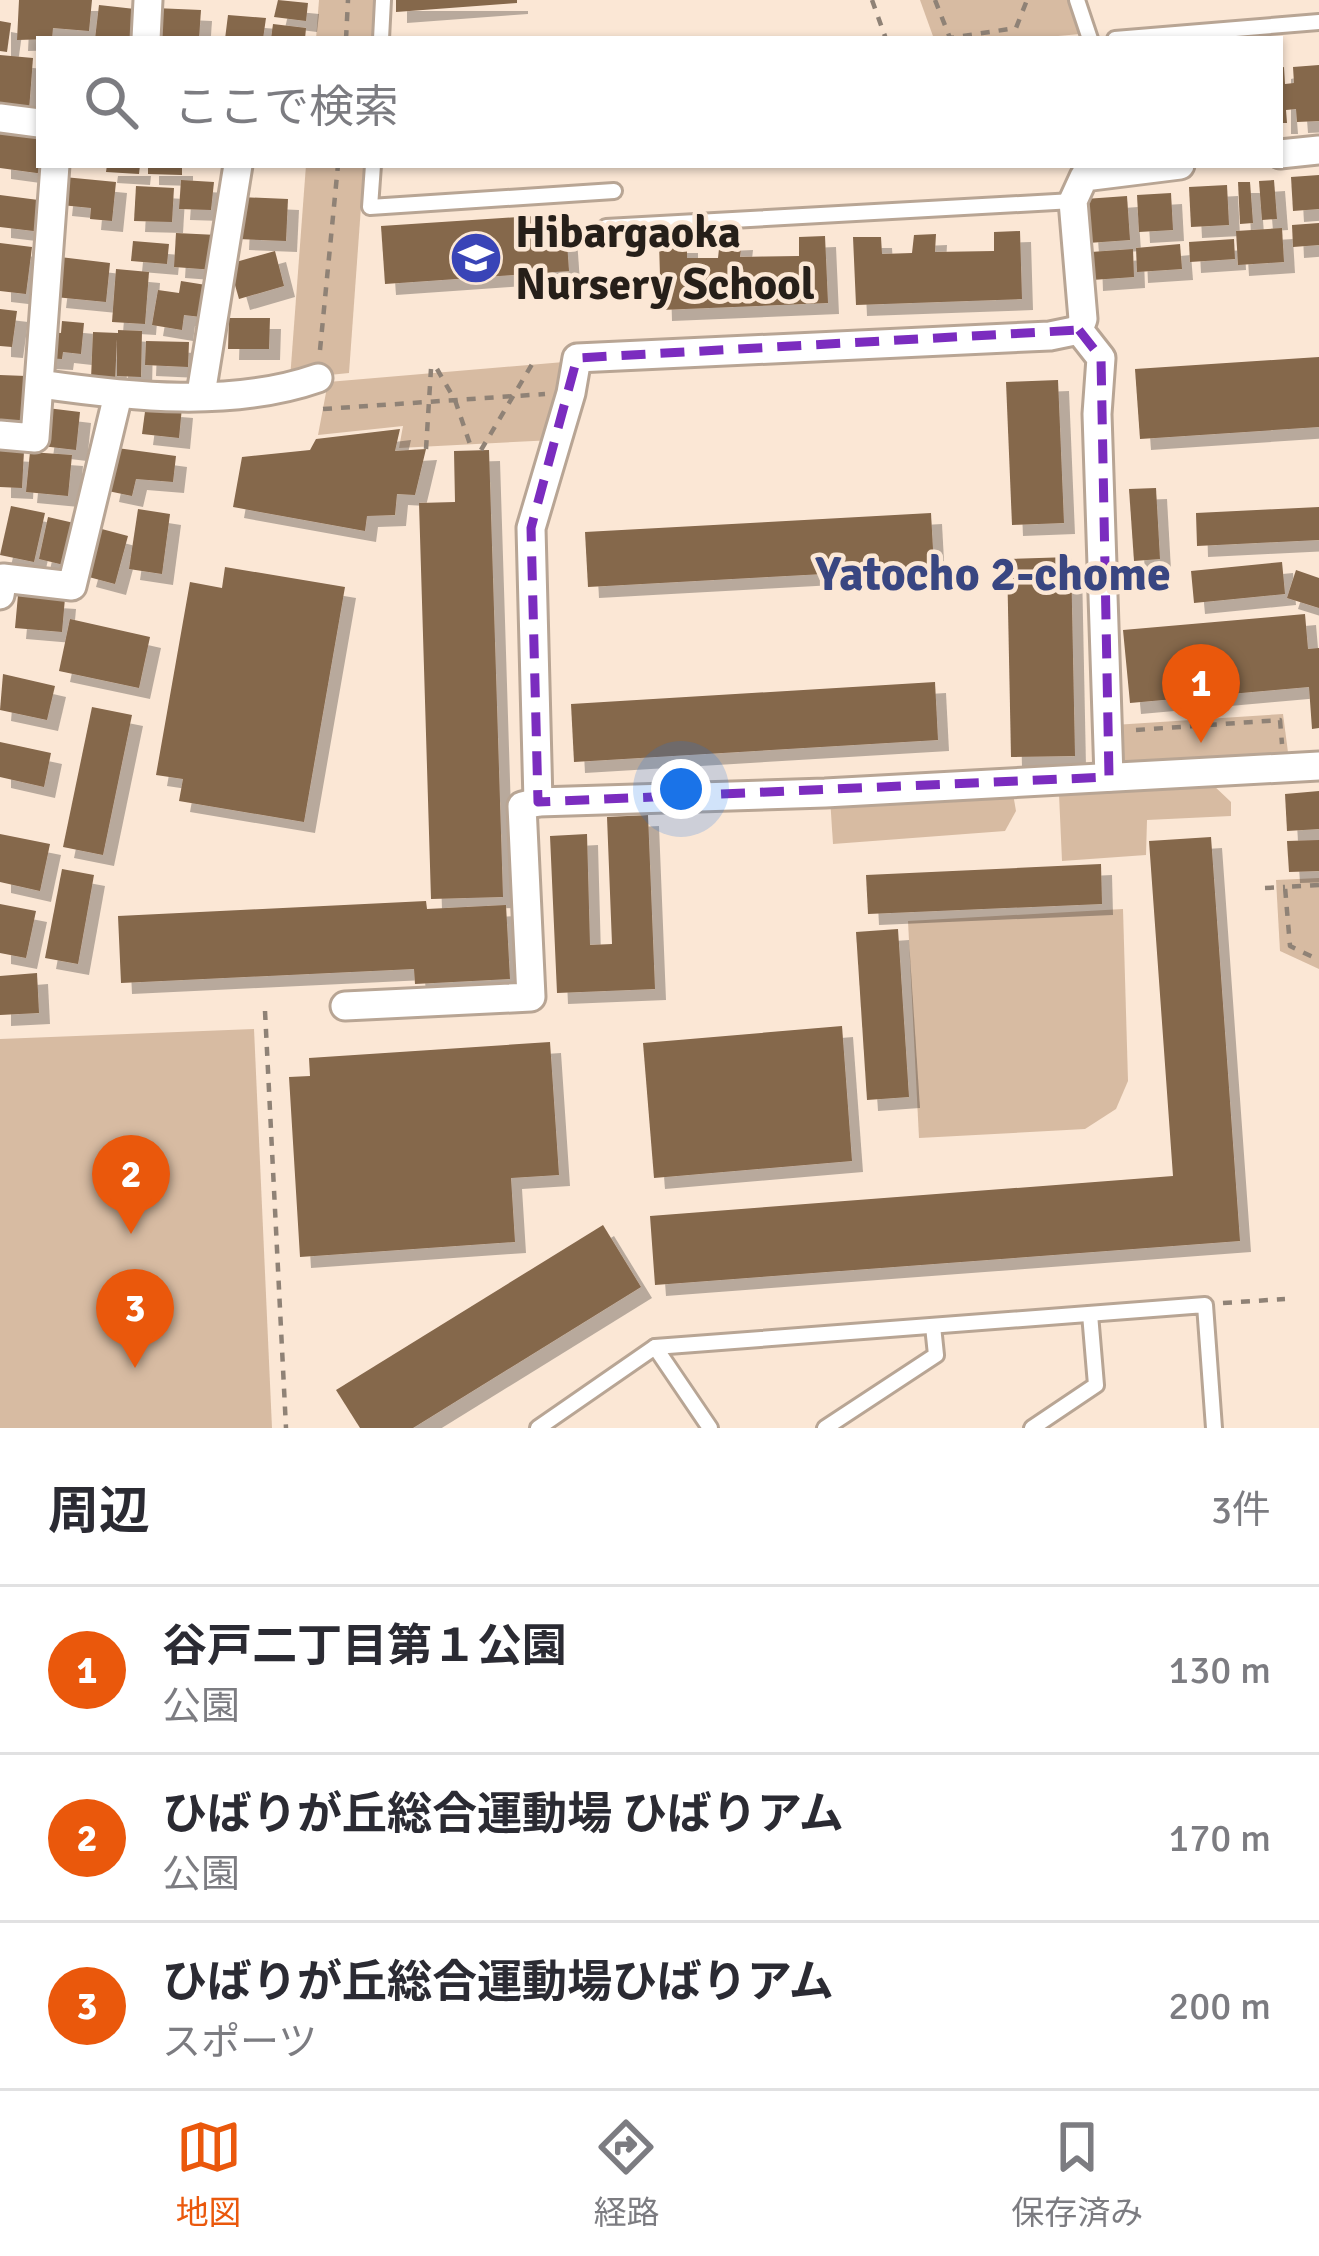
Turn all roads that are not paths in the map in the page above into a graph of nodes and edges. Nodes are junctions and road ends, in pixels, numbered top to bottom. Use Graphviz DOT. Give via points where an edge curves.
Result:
graph roads {
  1 [pos="148,0"];
  2 [pos="383,0"];
  3 [pos="1077,0"];
  4 [pos="1319,22"];
  5 [pos="146,36"];
  6 [pos="381,36"];
  7 [pos="1089,36"];
  8 [pos="1151,36"];
  9 [pos="0,118"];
  10 [pos="36,123"];
  11 [pos="1319,150"];
  12 [pos="1283,154"];
  13 [pos="55,168"];
  14 [pos="238,168"];
  15 [pos="373,168"];
  16 [pos="1156,168"];
  17 [pos="614,191"];
  18 [pos="1073,201"];
  19 [pos="606,227"];
  20 [pos="1079,330"];
  21 [pos="319,368"];
  22 [pos="40,384"];
  23 [pos="201,394"];
  24 [pos="118,395"];
  25 [pos="0,435"];
  26 [pos="0,595"];
  27 [pos="1319,766"];
  28 [pos="1109,777"];
  29 [pos="538,802"];
  30 [pos="345,1006"];
  31 [pos="1090,1314"];
  32 [pos="933,1326"];
  33 [pos="655,1347"];
  34 [pos="538,1428"];
  35 [pos="710,1428"];
  36 [pos="825,1428"];
  37 [pos="1031,1428"];
  38 [pos="1214,1428"];
  1 -- 5 [label="street"];
  2 -- 6 [label="lane"];
  3 -- 7 [label="lane"];
  4 -- 8 [label="lane"];
  9 -- 10 [label="street"];
  11 -- 12 [label="street"];
  13 -- 22 [label="street"];
  14 -- 23 [label="street"];
  15 -- 17 [label="lane" via="370,207"];
  16 -- 18 [label="street" via="1084,177"];
  18 -- 19 [label="lane"];
  18 -- 20 [label="street"];
  20 -- 28 [label="street" via="1101,358"];
  20 -- 29 [label="street" via="577,358 531,528"];
  21 -- 23 [label="street" via="277,392"];
  22 -- 24 [label="street"];
  22 -- 25 [label="street" via="35,438"];
  23 -- 24 [label="street"];
  24 -- 26 [label="street" via="72,586 3,578"];
  27 -- 28 [label="street"];
  28 -- 29 [label="street"];
  29 -- 30 [label="street" via="522,806 531,997"];
  31 -- 32 [label="lane"];
  31 -- 37 [label="lane" via="1096,1385"];
  31 -- 38 [label="lane" via="1205,1305"];
  32 -- 33 [label="lane"];
  32 -- 36 [label="lane" via="936,1355"];
  33 -- 34 [label="lane"];
  33 -- 35 [label="lane"];
}
